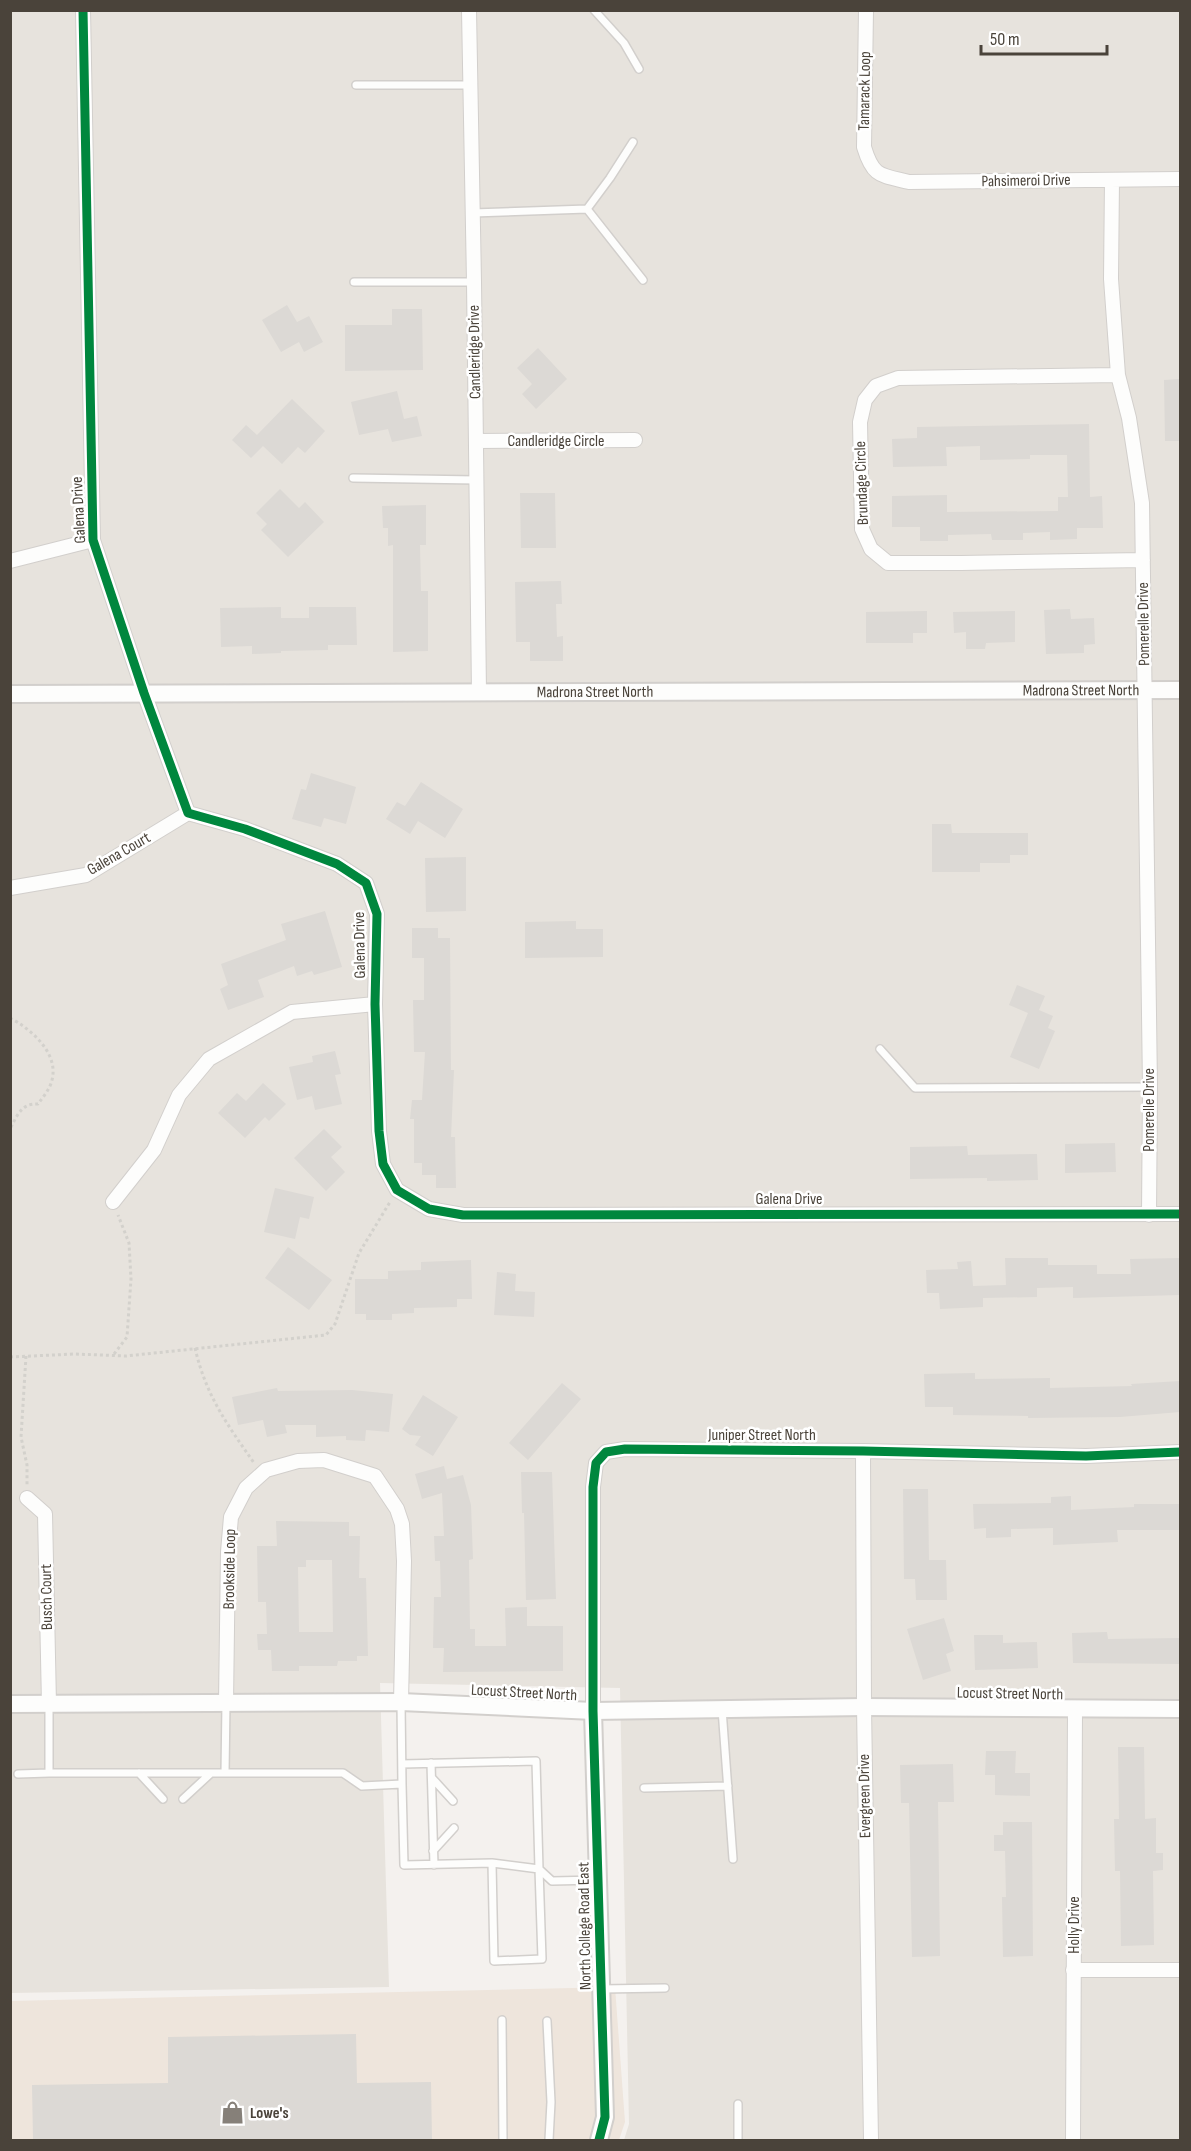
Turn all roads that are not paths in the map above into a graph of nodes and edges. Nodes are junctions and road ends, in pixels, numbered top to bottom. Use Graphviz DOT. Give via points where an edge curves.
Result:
graph roads {
  1 [pos="84,10"];
  2 [pos="469,10"];
  3 [pos="594,10"];
  4 [pos="866,10"];
  5 [pos="639,69"];
  6 [pos="356,85"];
  7 [pos="470,85"];
  8 [pos="633,142"];
  9 [pos="874,169"];
  10 [pos="1180,179"];
  11 [pos="1112,180"];
  12 [pos="587,209"];
  13 [pos="473,213"];
  14 [pos="643,280"];
  15 [pos="354,282"];
  16 [pos="474,282"];
  17 [pos="1118,375"];
  18 [pos="635,440"];
  19 [pos="476,441"];
  20 [pos="352,478"];
  21 [pos="476,480"];
  22 [pos="93,540"];
  23 [pos="1143,560"];
  24 [pos="10,561"];
  25 [pos="1145,690"];
  26 [pos="1180,690"];
  27 [pos="144,693"];
  28 [pos="479,693"];
  29 [pos="10,694"];
  30 [pos="188,813"];
  31 [pos="10,888"];
  32 [pos="375,1004"];
  33 [pos="880,1049"];
  34 [pos="1150,1087"];
  35 [pos="113,1202"];
  36 [pos="1180,1214"];
  37 [pos="1149,1215"];
  38 [pos="863,1451"];
  39 [pos="1180,1452"];
  40 [pos="27,1498"];
  41 [pos="401,1702"];
  42 [pos="226,1703"];
  43 [pos="10,1704"];
  44 [pos="49,1704"];
  45 [pos="864,1707"];
  46 [pos="722,1709"];
  47 [pos="1075,1709"];
  48 [pos="1180,1709"];
  49 [pos="593,1711"];
  50 [pos="431,1763"];
  51 [pos="402,1764"];
  52 [pos="49,1773"];
  53 [pos="140,1773"];
  54 [pos="210,1773"];
  55 [pos="225,1773"];
  56 [pos="18,1774"];
  57 [pos="432,1778"];
  58 [pos="402,1784"];
  59 [pos="728,1786"];
  60 [pos="644,1788"];
  61 [pos="183,1798"];
  62 [pos="163,1799"];
  63 [pos="453,1801"];
  64 [pos="454,1828"];
  65 [pos="433,1851"];
  66 [pos="733,1859"];
  67 [pos="492,1863"];
  68 [pos="434,1864"];
  69 [pos="539,1869"];
  70 [pos="599,1880"];
  71 [pos="1073,1970"];
  72 [pos="1180,1970"];
  73 [pos="665,1988"];
  74 [pos="601,1989"];
  75 [pos="502,2020"];
  76 [pos="547,2021"];
  77 [pos="738,2104"];
  78 [pos="503,2140"];
  79 [pos="549,2140"];
  80 [pos="599,2140"];
  81 [pos="738,2140"];
  82 [pos="871,2140"];
  83 [pos="1073,2140"];
  1 -- 22 [label="street, Galena Drive"];
  2 -- 7 [label="street, Candleridge Drive"];
  3 -- 5 [label="lane" via="624,43"];
  4 -- 9 [label="street, Tamarack Loop" via="864,147"];
  6 -- 7 [label="lane"];
  7 -- 13 [label="street, Candleridge Drive"];
  8 -- 12 [label="lane"];
  9 -- 11 [label="street, Pahsimeroi Drive" via="880,175 909,182"];
  10 -- 11 [label="street, Pahsimeroi Drive"];
  11 -- 17 [label="street, Pomerelle Drive" via="1111,279"];
  12 -- 13 [label="lane"];
  12 -- 14 [label="lane"];
  13 -- 16 [label="street, Candleridge Drive"];
  15 -- 16 [label="lane"];
  16 -- 19 [label="street, Candleridge Drive"];
  17 -- 23 [label="street, Pomerelle Drive" via="1142,503"];
  17 -- 23 [label="street, Brundage Circle" via="898,378 876,386 865,400 860,422 861,529 871,549 888,562"];
  18 -- 19 [label="street, Candleridge Circle"];
  19 -- 21 [label="street, Candleridge Drive"];
  20 -- 21 [label="lane"];
  21 -- 28 [label="street, Candleridge Drive"];
  22 -- 24 [label="street"];
  22 -- 27 [label="street, Galena Drive"];
  23 -- 25 [label="street, Pomerelle Drive"];
  25 -- 26 [label="street, Madrona Street North"];
  25 -- 28 [label="street, Madrona Street North"];
  25 -- 34 [label="street, Pomerelle Drive"];
  27 -- 28 [label="street, Madrona Street North"];
  27 -- 29 [label="street, Madrona Street North"];
  27 -- 30 [label="street, Galena Drive"];
  30 -- 31 [label="street, Galena Court" via="86,875"];
  30 -- 32 [label="street, Galena Drive" via="245,829 337,864 366,883 377,914"];
  32 -- 35 [label="street" via="292,1012 209,1059 179,1095 153,1150"];
  32 -- 37 [label="street, Galena Drive" via="383,1164 397,1190 429,1209 463,1215"];
  33 -- 34 [label="lane" via="915,1088"];
  34 -- 37 [label="street, Pomerelle Drive"];
  36 -- 37 [label="street, Galena Drive"];
  38 -- 39 [label="street, Juniper Street North" via="1086,1456"];
  38 -- 45 [label="street, Evergreen Drive"];
  38 -- 49 [label="street, Juniper Street North" via="606,1452 596,1463 593,1487"];
  40 -- 44 [label="street, Busch Court" via="45,1514"];
  41 -- 42 [label="street, Locust Street North"];
  41 -- 42 [label="street, Brookside Loop" via="405,1561 402,1524 375,1476 324,1460 297,1461 266,1470 246,1488 231,1517"];
  41 -- 49 [label="street, Locust Street North"];
  41 -- 51 [label="lane"];
  42 -- 44 [label="street, Locust Street North"];
  42 -- 55 [label="lane"];
  43 -- 44 [label="street, Locust Street North"];
  44 -- 52 [label="lane"];
  45 -- 46 [label="street, Locust Street North"];
  45 -- 47 [label="street, Locust Street North"];
  45 -- 82 [label="street, Evergreen Drive"];
  46 -- 49 [label="street, Locust Street North"];
  46 -- 59 [label="lane"];
  47 -- 48 [label="street, Locust Street North"];
  47 -- 71 [label="street, Holly Drive"];
  49 -- 70 [label="street, North College Road East"];
  50 -- 51 [label="lane"];
  50 -- 57 [label="lane"];
  50 -- 69 [label="lane" via="536,1761"];
  51 -- 58 [label="lane"];
  52 -- 53 [label="lane"];
  52 -- 56 [label="lane"];
  53 -- 54 [label="lane"];
  53 -- 62 [label="lane"];
  54 -- 55 [label="lane"];
  54 -- 61 [label="lane"];
  55 -- 58 [label="lane" via="343,1773 362,1785"];
  57 -- 63 [label="lane"];
  57 -- 65 [label="lane"];
  58 -- 68 [label="lane" via="405,1865"];
  59 -- 60 [label="lane"];
  59 -- 66 [label="lane"];
  64 -- 65 [label="lane"];
  65 -- 68 [label="lane"];
  67 -- 68 [label="lane"];
  67 -- 69 [label="lane"];
  67 -- 69 [label="lane" via="494,1961 542,1959"];
  69 -- 70 [label="lane" via="552,1881"];
  70 -- 74 [label="street, North College Road East"];
  71 -- 72 [label="street"];
  71 -- 83 [label="street, Holly Drive"];
  73 -- 74 [label="lane"];
  74 -- 80 [label="street, North College Road East" via="605,2117"];
  75 -- 78 [label="lane"];
  76 -- 79 [label="lane"];
  77 -- 81 [label="lane"];
}
